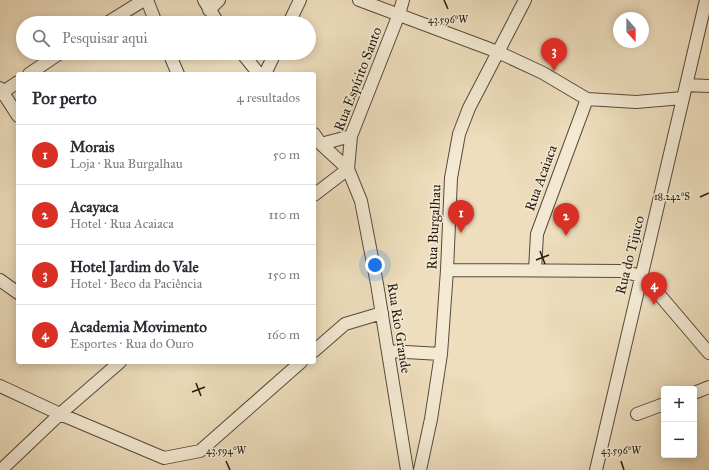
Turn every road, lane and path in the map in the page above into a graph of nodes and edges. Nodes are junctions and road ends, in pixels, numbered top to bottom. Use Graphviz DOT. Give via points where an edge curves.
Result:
graph roads {
  1 [pos="146,0"];
  2 [pos="219,0"];
  3 [pos="300,0"];
  4 [pos="359,0"];
  5 [pos="403,0"];
  6 [pos="706,0"];
  7 [pos="524,1"];
  8 [pos="207,5"];
  9 [pos="399,14"];
  10 [pos="119,16"];
  11 [pos="153,16"];
  12 [pos="214,16"];
  13 [pos="292,16"];
  14 [pos="498,52"];
  15 [pos="50,60"];
  16 [pos="172,60"];
  17 [pos="248,60"];
  18 [pos="272,60"];
  19 [pos="32,72"];
  20 [pos="177,72"];
  21 [pos="257,72"];
  22 [pos="266,72"];
  23 [pos="16,83"];
  24 [pos="686,85"];
  25 [pos="709,86"];
  26 [pos="1,91"];
  27 [pos="683,98"];
  28 [pos="587,99"];
  29 [pos="16,113"];
  30 [pos="351,136"];
  31 [pos="318,139"];
  32 [pos="348,169"];
  33 [pos="316,193"];
  34 [pos="447,270"];
  35 [pos="535,270"];
  36 [pos="640,276"];
  37 [pos="0,280"];
  38 [pos="16,292"];
  39 [pos="382,313"];
  40 [pos="316,349"];
  41 [pos="388,351"];
  42 [pos="709,353"];
  43 [pos="441,354"];
  44 [pos="118,364"];
  45 [pos="300,364"];
  46 [pos="0,386"];
  47 [pos="709,387"];
  48 [pos="697,392"];
  49 [pos="661,405"];
  50 [pos="60,414"];
  51 [pos="637,414"];
  52 [pos="2,470"];
  53 [pos="407,470"];
  54 [pos="420,470"];
  55 [pos="596,470"];
  1 -- 10 [label="street"];
  1 -- 11 [label="street"];
  2 -- 8 [label="street"];
  3 -- 13 [label="street"];
  4 -- 9 [label="street"];
  5 -- 9 [label="street, Rua Espírito Santo"];
  6 -- 24 [label="street, Rua do Tijuco"];
  7 -- 14 [label="street, Rua Burgalhau"];
  8 -- 12 [label="street"];
  9 -- 14 [label="street"];
  9 -- 30 [label="street, Rua Espírito Santo"];
  14 -- 28 [label="street"];
  14 -- 34 [label="street, Rua Burgalhau" via="469,108 459,134 451,178"];
  15 -- 19 [label="street"];
  16 -- 20 [label="street"];
  17 -- 21 [label="street"];
  18 -- 22 [label="street"];
  23 -- 26 [label="street"];
  24 -- 25 [label="street"];
  24 -- 27 [label="street, Rua do Tijuco"];
  26 -- 29 [label="street"];
  27 -- 28 [label="street" via="636,102"];
  27 -- 36 [label="street, Rua do Tijuco"];
  28 -- 35 [label="street, Rua Acaiaca" via="537,234"];
  30 -- 31 [label="street"];
  30 -- 32 [label="street, Rua Espírito Santo"];
  31 -- 32 [label="street"];
  32 -- 33 [label="street"];
  32 -- 39 [label="street, Rua Rio Grande" via="362,201"];
  34 -- 35 [label="street"];
  34 -- 43 [label="street, Rua Burgalhau"];
  35 -- 36 [label="street" via="623,271"];
  36 -- 42 [label="street"];
  36 -- 55 [label="street, Rua do Tijuco"];
  37 -- 38 [label="street"];
  39 -- 40 [label="street" via="345,324"];
  39 -- 41 [label="street, Rua Rio Grande"];
  41 -- 43 [label="street"];
  41 -- 53 [label="street, Rua Rio Grande"];
  43 -- 54 [label="street, Rua Burgalhau"];
  44 -- 50 [label="street"];
  45 -- 50 [label="street" via="200,451 164,458"];
  46 -- 50 [label="street"];
  47 -- 48 [label="street"];
  49 -- 51 [label="street"];
  50 -- 52 [label="street"];
}
